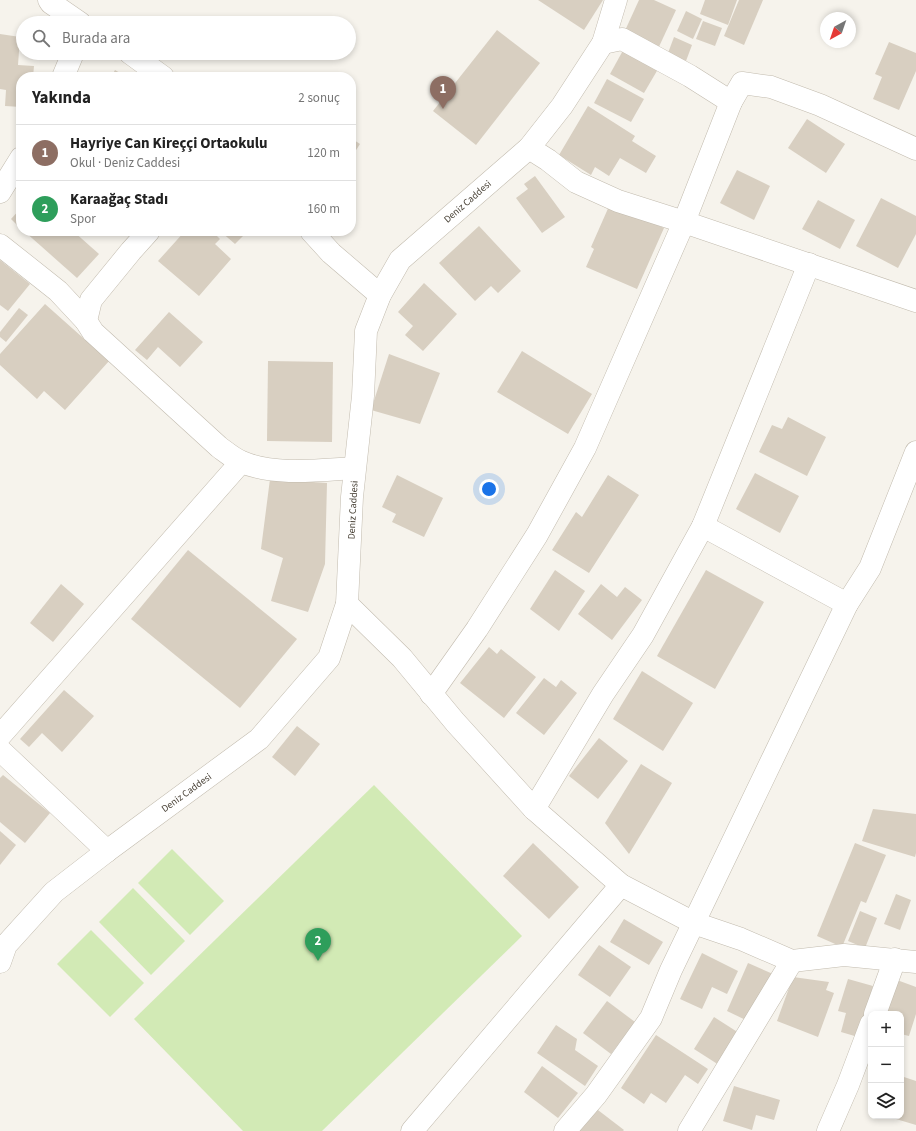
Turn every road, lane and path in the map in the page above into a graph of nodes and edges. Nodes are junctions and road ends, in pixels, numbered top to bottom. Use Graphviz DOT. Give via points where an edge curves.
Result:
graph roads {
  1 [pos="49,0"];
  2 [pos="616,0"];
  3 [pos="70,16"];
  4 [pos="603,43"];
  5 [pos="70,60"];
  6 [pos="139,60"];
  7 [pos="65,72"];
  8 [pos="155,72"];
  9 [pos="731,102"];
  10 [pos="529,148"];
  11 [pos="916,149"];
  12 [pos="16,166"];
  13 [pos="0,192"];
  14 [pos="684,222"];
  15 [pos="144,236"];
  16 [pos="316,236"];
  17 [pos="0,245"];
  18 [pos="809,264"];
  19 [pos="380,295"];
  20 [pos="916,301"];
  21 [pos="86,321"];
  22 [pos="916,452"];
  23 [pos="241,462"];
  24 [pos="354,468"];
  25 [pos="703,526"];
  26 [pos="348,604"];
  27 [pos="847,604"];
  28 [pos="431,694"];
  29 [pos="0,736"];
  30 [pos="0,750"];
  31 [pos="534,809"];
  32 [pos="107,851"];
  33 [pos="621,885"];
  34 [pos="694,924"];
  35 [pos="2,949"];
  36 [pos="792,960"];
  37 [pos="906,961"];
  38 [pos="877,1011"];
  39 [pos="868,1032"];
  40 [pos="412,1131"];
  41 [pos="565,1131"];
  42 [pos="689,1131"];
  43 [pos="828,1131"];
  1 -- 3 [label="street"];
  2 -- 4 [label="street, Deniz Caddesi"];
  4 -- 9 [label="street" via="622,40 690,76"];
  4 -- 10 [label="street, Deniz Caddesi" via="562,106"];
  5 -- 7 [label="street"];
  6 -- 8 [label="street"];
  9 -- 11 [label="street" via="742,83 771,87 820,104"];
  9 -- 14 [label="street"];
  10 -- 14 [label="street" via="576,182 618,201"];
  10 -- 19 [label="street, Deniz Caddesi" via="400,260"];
  12 -- 13 [label="street"];
  14 -- 18 [label="street"];
  14 -- 28 [label="street" via="585,448 537,535 477,630"];
  15 -- 21 [label="street" via="91,300"];
  16 -- 19 [label="street"];
  17 -- 21 [label="street" via="58,291"];
  18 -- 20 [label="street"];
  18 -- 25 [label="street"];
  19 -- 24 [label="street, Deniz Caddesi" via="366,331 363,396"];
  21 -- 23 [label="street" via="93,332 142,378 219,447"];
  22 -- 27 [label="street" via="870,568"];
  23 -- 24 [label="street" via="263,469 303,471"];
  23 -- 29 [label="street"];
  24 -- 26 [label="street, Deniz Caddesi"];
  25 -- 27 [label="street"];
  25 -- 31 [label="street" via="643,635 603,694"];
  26 -- 28 [label="street" via="402,658"];
  26 -- 32 [label="street, Deniz Caddesi" via="329,658 259,739"];
  27 -- 34 [label="street"];
  28 -- 31 [label="street"];
  30 -- 32 [label="street"];
  31 -- 33 [label="street"];
  32 -- 35 [label="street, Deniz Caddesi" via="54,892"];
  33 -- 34 [label="street"];
  33 -- 40 [label="street"];
  34 -- 36 [label="street" via="741,939"];
  34 -- 41 [label="street" via="651,1018 596,1095"];
  36 -- 37 [label="street" via="844,955"];
  36 -- 42 [label="street"];
  37 -- 38 [label="street"];
  39 -- 43 [label="street"];
}
